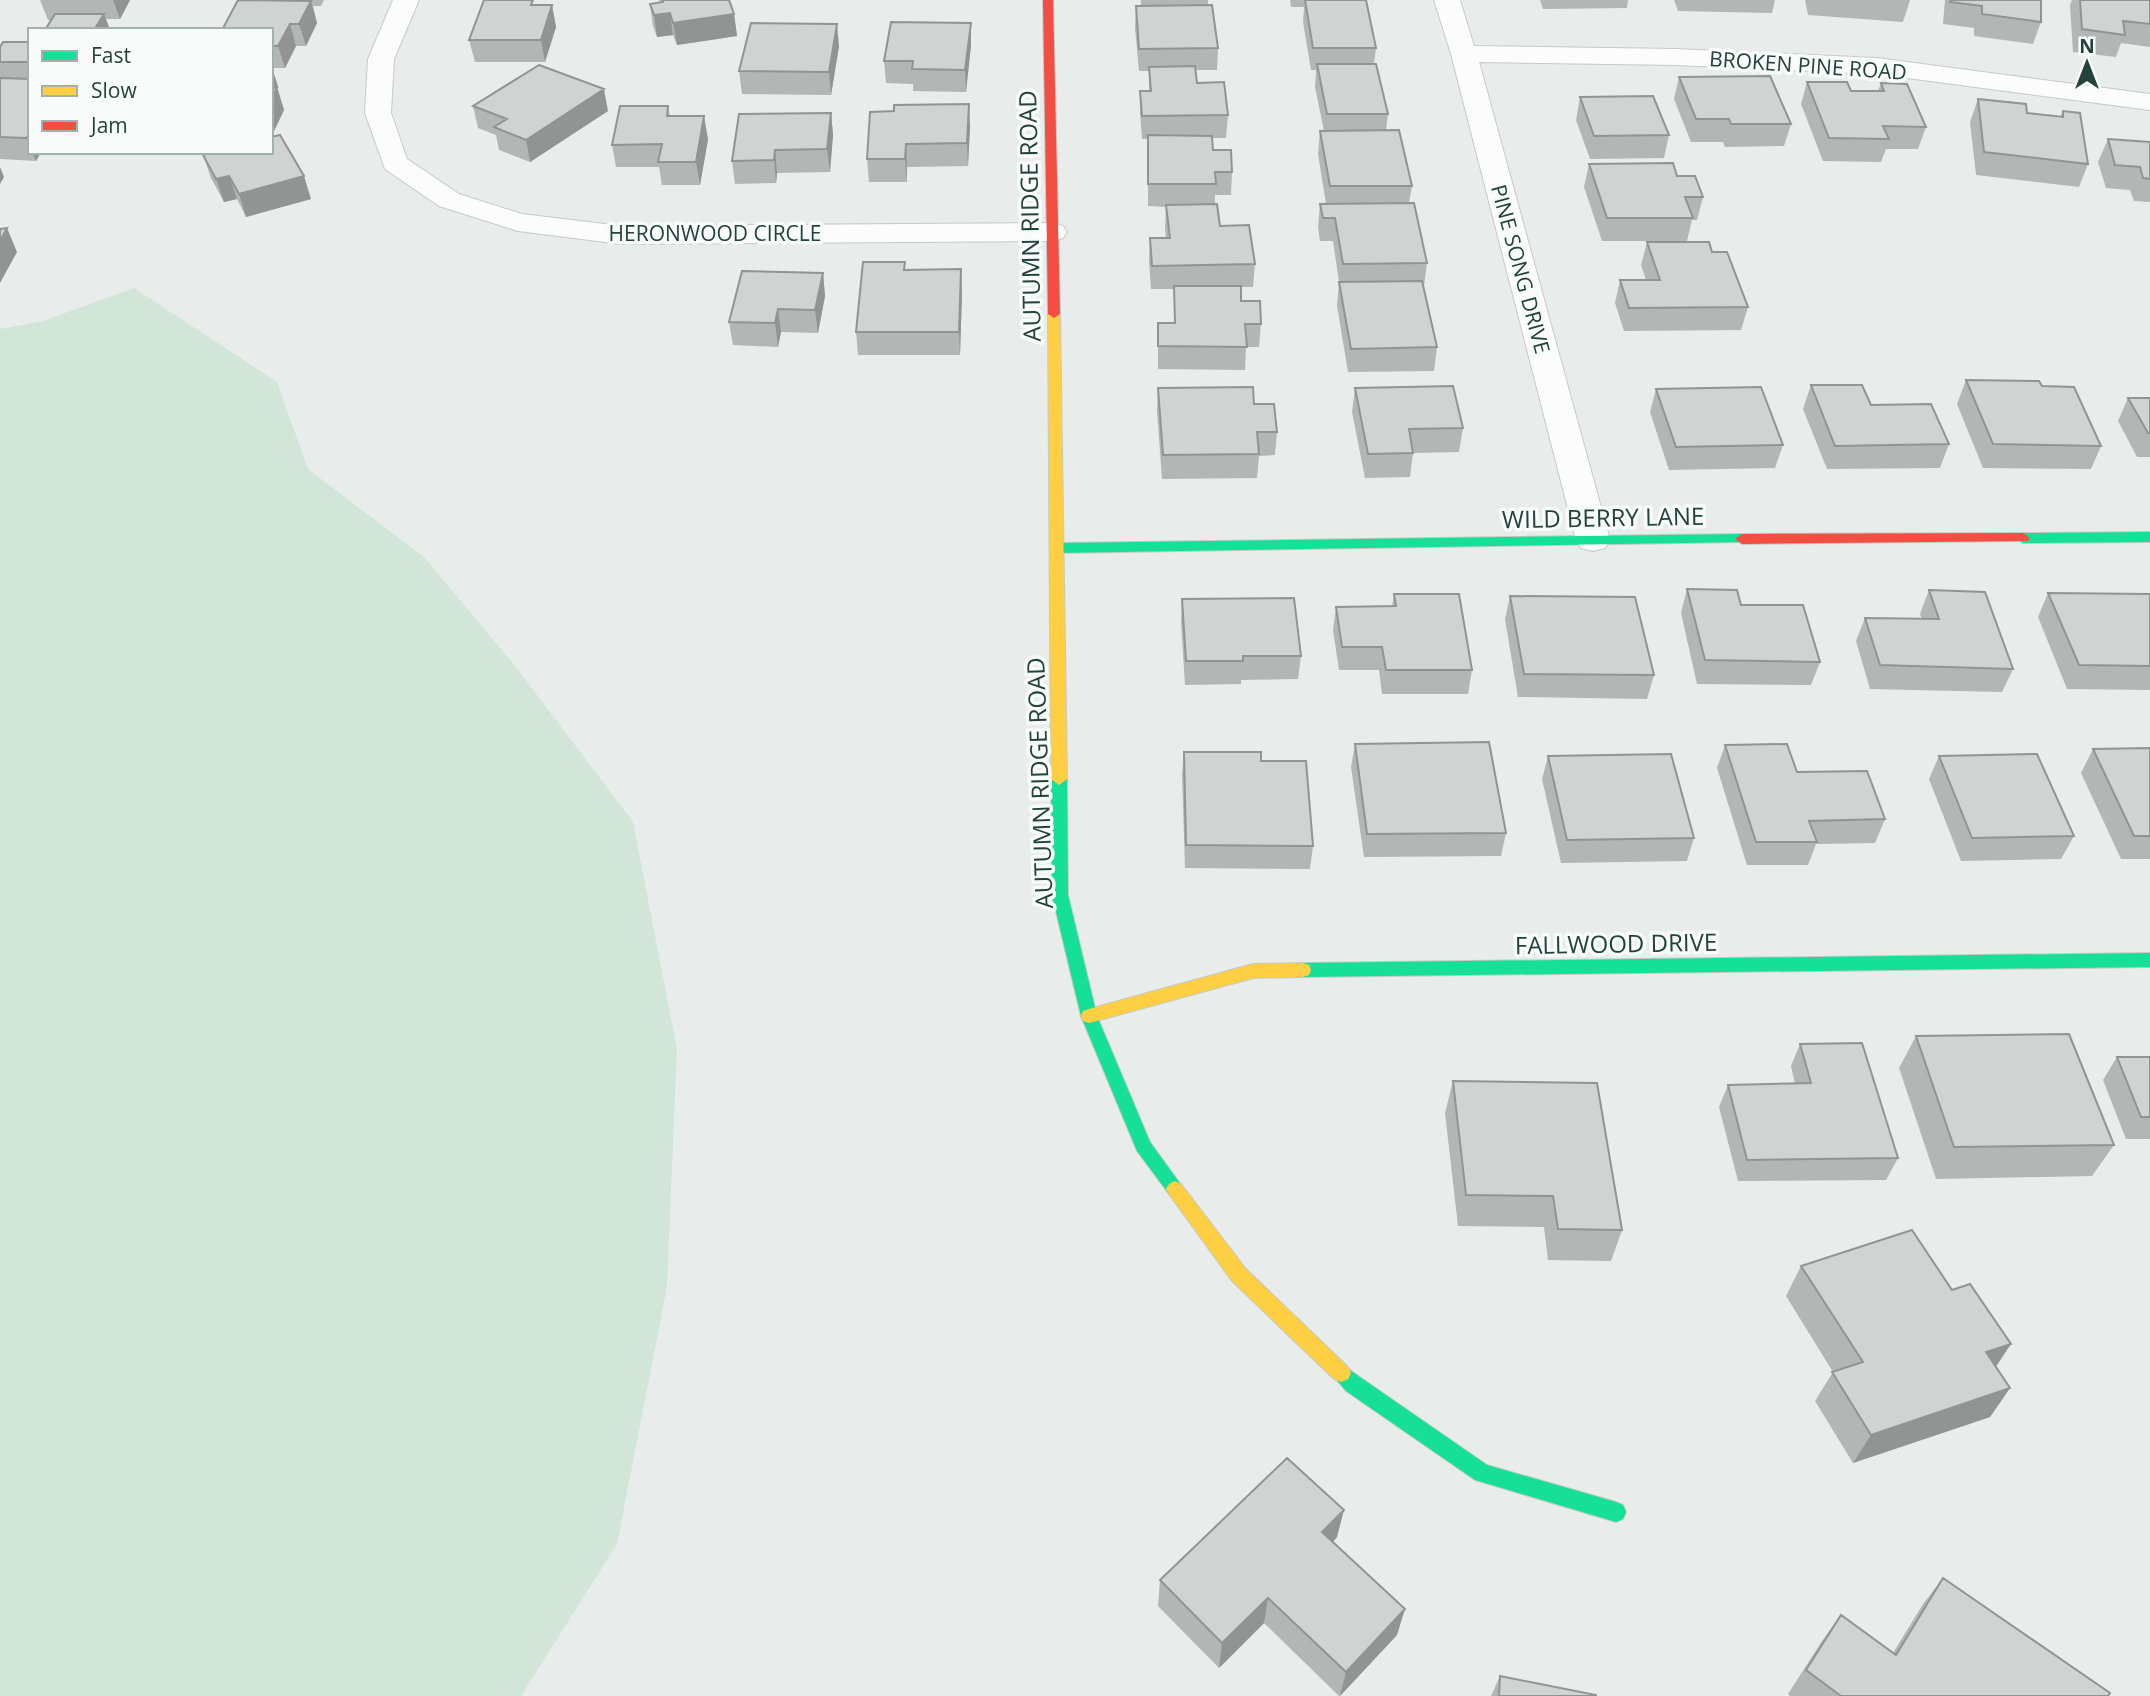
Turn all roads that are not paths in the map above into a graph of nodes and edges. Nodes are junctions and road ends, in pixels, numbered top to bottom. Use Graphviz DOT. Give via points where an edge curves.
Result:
graph roads {
  1 [pos="406,0"];
  2 [pos="1048,0"];
  3 [pos="1447,0"];
  4 [pos="1464,54"];
  5 [pos="2150,102"];
  6 [pos="1053,232"];
  7 [pos="2150,537"];
  8 [pos="1593,540"];
  9 [pos="1057,548"];
  10 [pos="2150,960"];
  11 [pos="1089,1016"];
  12 [pos="1616,1512"];
  1 -- 6 [label="street, HERONWOOD CIRCLE" via="381,60 378,113 395,163 449,200 518,222 621,235"];
  2 -- 6 [label="street, AUTUMN RIDGE ROAD"];
  3 -- 4 [label="street, PINE SONG DRIVE"];
  4 -- 5 [label="street, BROKEN PINE ROAD" via="1877,66"];
  4 -- 8 [label="street, PINE SONG DRIVE"];
  6 -- 9 [label="street, AUTUMN RIDGE ROAD"];
  7 -- 8 [label="street, WILD BERRY LANE"];
  8 -- 9 [label="street, WILD BERRY LANE"];
  9 -- 11 [label="street, AUTUMN RIDGE ROAD" via="1060,895"];
  10 -- 11 [label="street, FALLWOOD DRIVE" via="1253,971"];
  11 -- 12 [label="street, AUTUMN RIDGE ROAD" via="1143,1146 1239,1275 1353,1385 1482,1473"];
}
